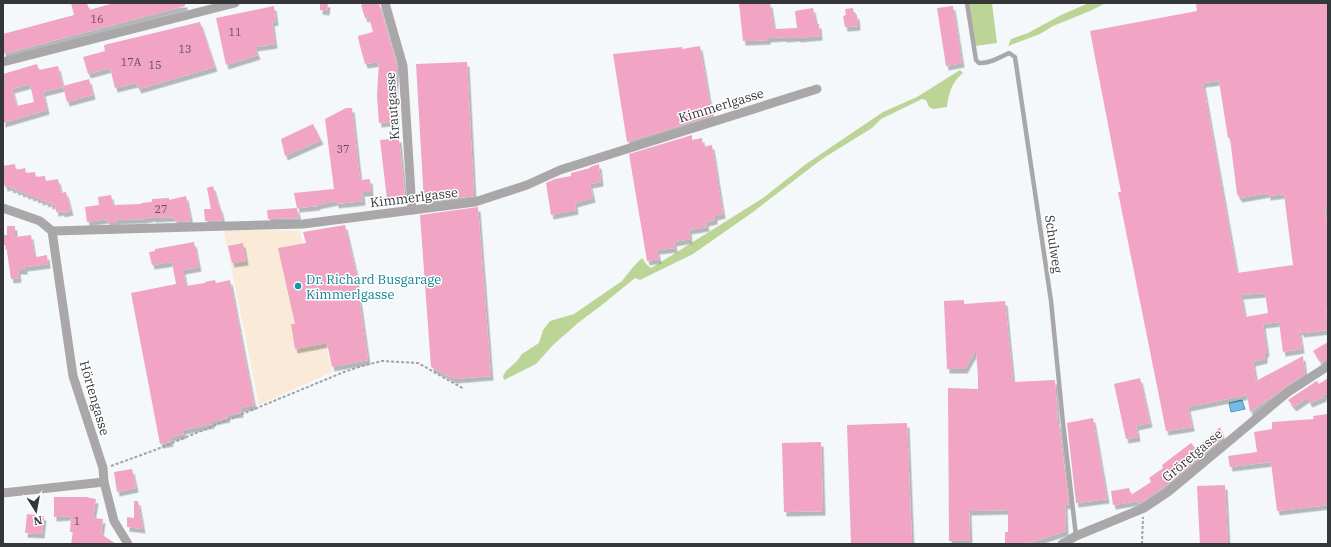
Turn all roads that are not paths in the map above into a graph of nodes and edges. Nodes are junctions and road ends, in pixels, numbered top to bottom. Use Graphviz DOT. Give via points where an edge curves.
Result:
graph roads {
  1 [pos="235,3"];
  2 [pos="385,3"];
  3 [pos="967,3"];
  4 [pos="3,62"];
  5 [pos="817,89"];
  6 [pos="3,208"];
  7 [pos="412,210"];
  8 [pos="52,231"];
  9 [pos="1328,366"];
  10 [pos="104,482"];
  11 [pos="3,493"];
  12 [pos="1076,536"];
  13 [pos="128,544"];
  14 [pos="1062,544"];
  1 -- 4 [label="street"];
  2 -- 7 [label="street, Krautgasse" via="403,66"];
  3 -- 12 [label="lane, Schulweg" via="976,60 983,63 1009,53 1015,57 1051,301"];
  5 -- 7 [label="street, Kimmerlgasse" via="560,170 527,185 475,202"];
  6 -- 8 [label="street" via="40,221"];
  7 -- 8 [label="street, Kimmerlgasse" via="303,224"];
  8 -- 10 [label="street, Hörtengasse" via="73,376 103,468"];
  9 -- 12 [label="street, Gröretgasse" via="1288,392 1168,492 1144,508"];
  10 -- 11 [label="street"];
  10 -- 13 [label="street, Hörtengasse" via="114,521"];
  12 -- 14 [label="street, Gröretgasse"];
}
